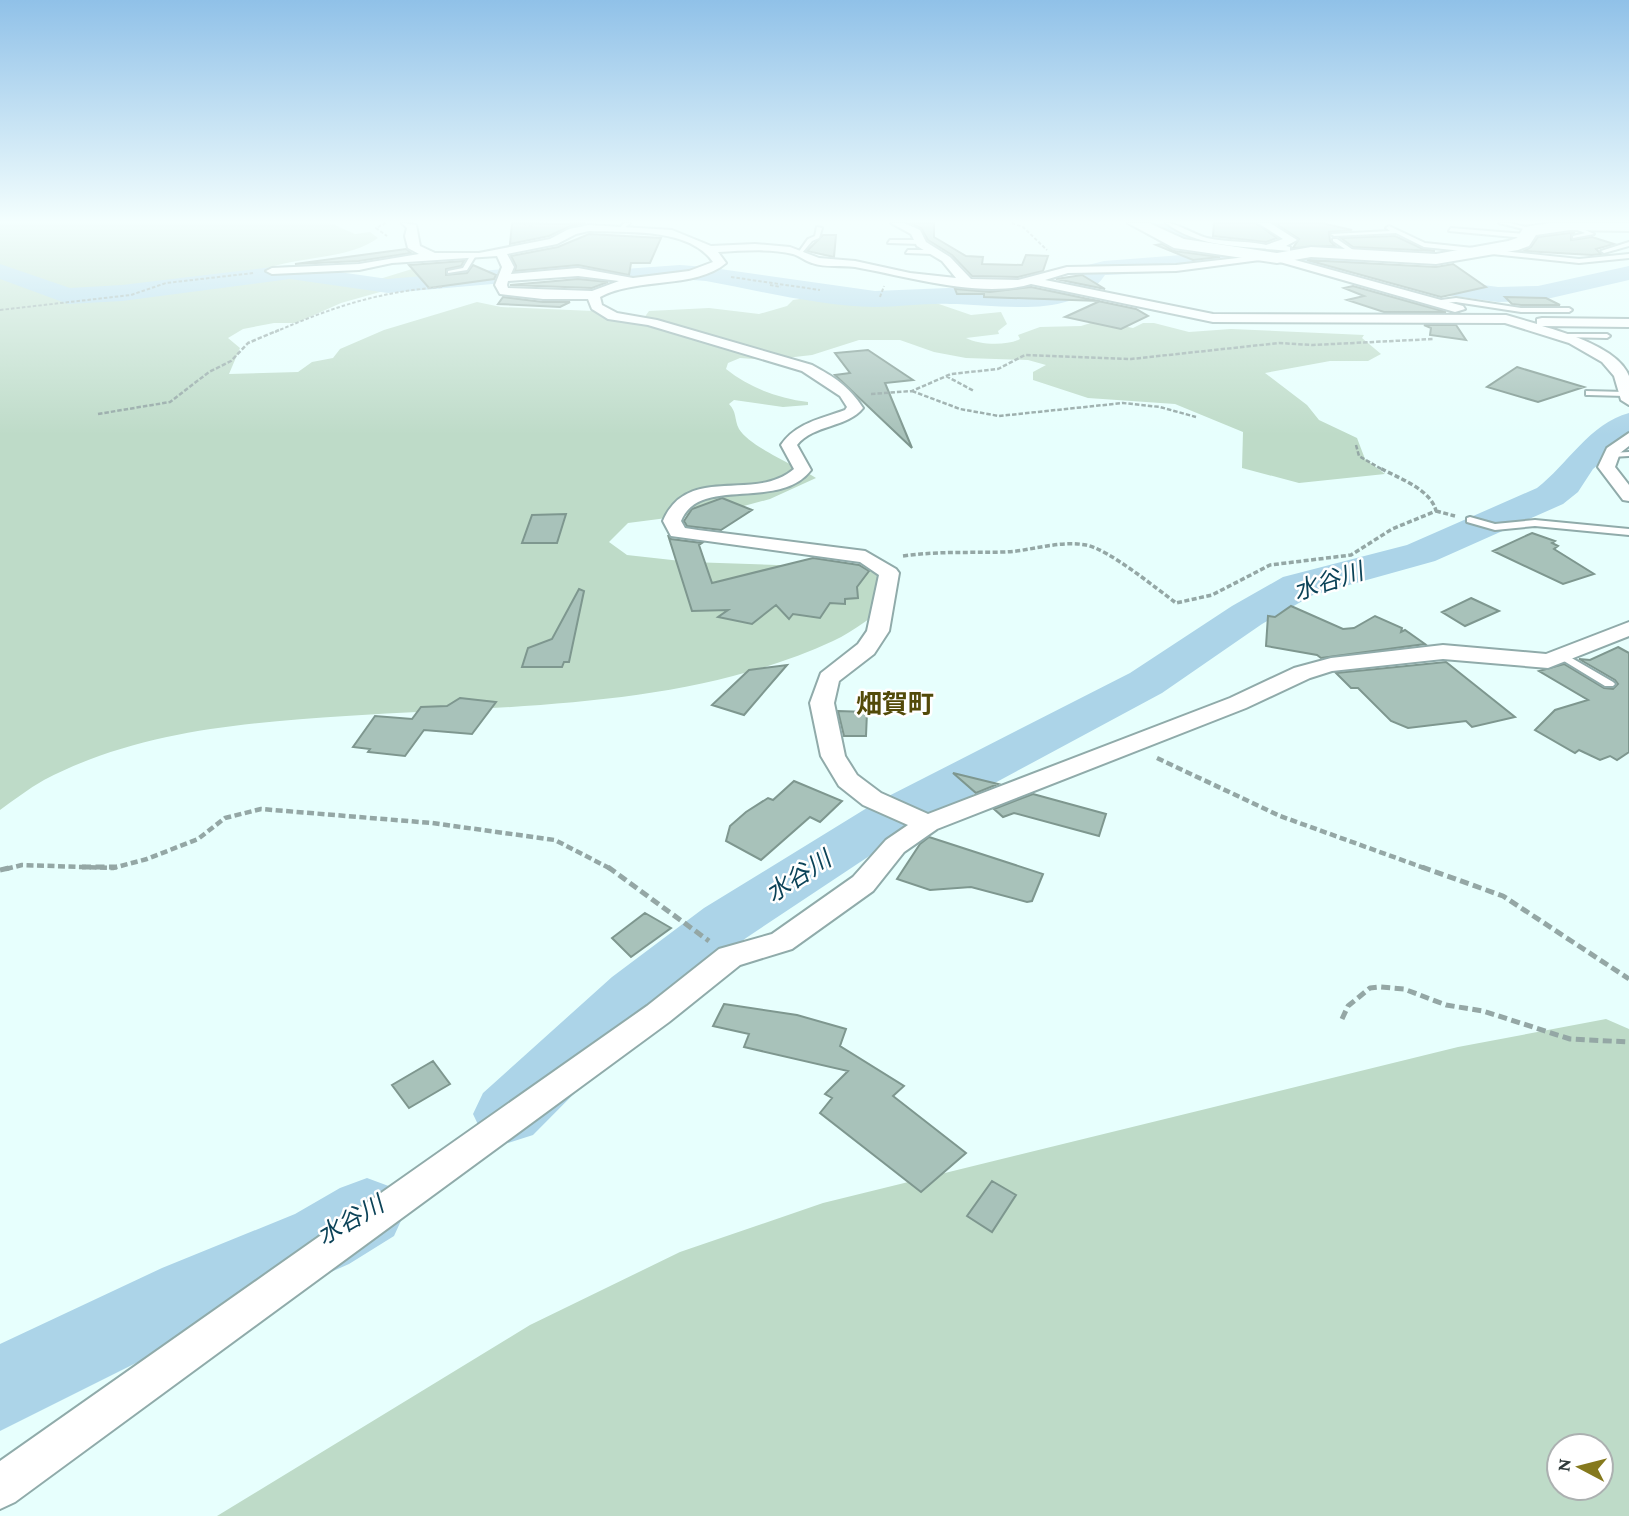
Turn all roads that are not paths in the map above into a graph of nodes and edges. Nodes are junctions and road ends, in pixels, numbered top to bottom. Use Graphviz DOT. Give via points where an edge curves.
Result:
graph roads {
  1 [pos="541,294"];
  2 [pos="598,294"];
  3 [pos="1095,294"];
  4 [pos="1402,294"];
  5 [pos="594,295"];
  6 [pos="1429,302"];
  7 [pos="1569,310"];
  8 [pos="1506,319"];
  9 [pos="1524,323"];
  10 [pos="1629,323"];
  11 [pos="1607,335"];
  12 [pos="1562,336"];
  13 [pos="1589,393"];
  14 [pos="1627,397"];
  15 [pos="1629,438"];
  16 [pos="1620,455"];
  17 [pos="1629,496"];
  18 [pos="1470,520"];
  19 [pos="1629,533"];
  20 [pos="1629,628"];
  21 [pos="1563,656"];
  22 [pos="1609,684"];
  23 [pos="928,823"];
  24 [pos="0,1487"];
  1 -- 5 [label="street"];
  2 -- 5 [label="street"];
  3 -- 8 [label="street" via="1221,319"];
  4 -- 6 [label="street"];
  5 -- 23 [label="street" via="596,306 607,314 792,360 848,396 855,408 850,414 792,439 791,451 803,470 799,475 770,485 697,495 678,506 672,521 678,532 698,536 865,556 890,573 878,631 866,649 829,678 822,703 831,720 832,753 838,768 856,788 890,809"];
  6 -- 7 [label="lane" via="1448,299 1521,310"];
  6 -- 8 [label="street"];
  8 -- 9 [label="street"];
  9 -- 10 [label="street"];
  9 -- 12 [label="street"];
  11 -- 12 [label="lane"];
  12 -- 14 [label="street" via="1615,367"];
  13 -- 14 [label="lane"];
  15 -- 16 [label="street"];
  16 -- 17 [label="street" via="1606,467"];
  18 -- 19 [label="lane" via="1495,527 1535,523"];
  20 -- 21 [label="street"];
  21 -- 22 [label="lane"];
  21 -- 23 [label="street" via="1548,661 1443,652 1331,665"];
  23 -- 24 [label="street" via="895,846 863,884 782,942 730,957 658,1014"];
}
